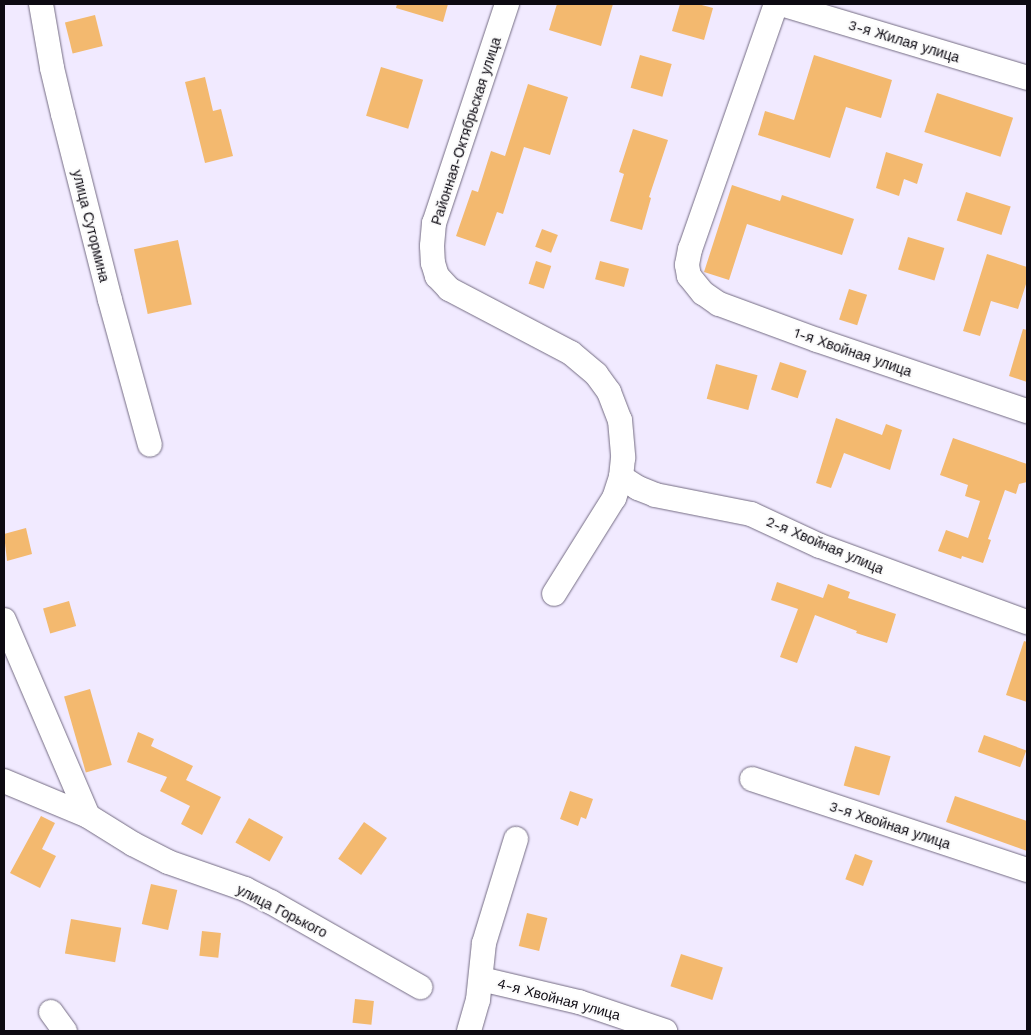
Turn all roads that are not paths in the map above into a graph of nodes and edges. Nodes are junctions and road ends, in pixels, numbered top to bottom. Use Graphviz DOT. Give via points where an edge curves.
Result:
graph roads {
  1 [pos="41,4"];
  2 [pos="507,4"];
  3 [pos="776,4"];
  4 [pos="780,4"];
  5 [pos="1027,78"];
  6 [pos="1027,411"];
  7 [pos="150,445"];
  8 [pos="621,478"];
  9 [pos="554,594"];
  10 [pos="4,620"];
  11 [pos="1027,622"];
  12 [pos="752,778"];
  13 [pos="4,781"];
  14 [pos="88,816"];
  15 [pos="516,839"];
  16 [pos="1027,870"];
  17 [pos="481,979"];
  18 [pos="420,987"];
  19 [pos="51,1012"];
  20 [pos="65,1031"];
  21 [pos="469,1031"];
  22 [pos="665,1031"];
  1 -- 7 [label="street, улица Сутормина" via="65,124"];
  2 -- 8 [label="street, Районная-Октябрьская улица" via="434,223 433,263 437,276 449,289 571,353 596,374 620,420"];
  3 -- 6 [label="street, 1-я Хвойная улица" via="690,249 686,265 689,276 703,293 719,304"];
  4 -- 5 [label="street, 3-я Жилая улица"];
  8 -- 9 [label="street, Районная-Октябрьская улица" via="605,516"];
  8 -- 11 [label="street, 2-я Хвойная улица" via="655,495 751,514 820,546"];
  10 -- 14 [label="street"];
  12 -- 16 [label="street, 3-я Хвойная улица"];
  13 -- 14 [label="street, улица Горького"];
  14 -- 18 [label="street, улица Горького" via="168,862 271,902"];
  15 -- 17 [label="street" via="484,943"];
  17 -- 21 [label="street"];
  17 -- 22 [label="street, 4-я Хвойная улица" via="579,1002"];
  19 -- 20 [label="street"];
}
